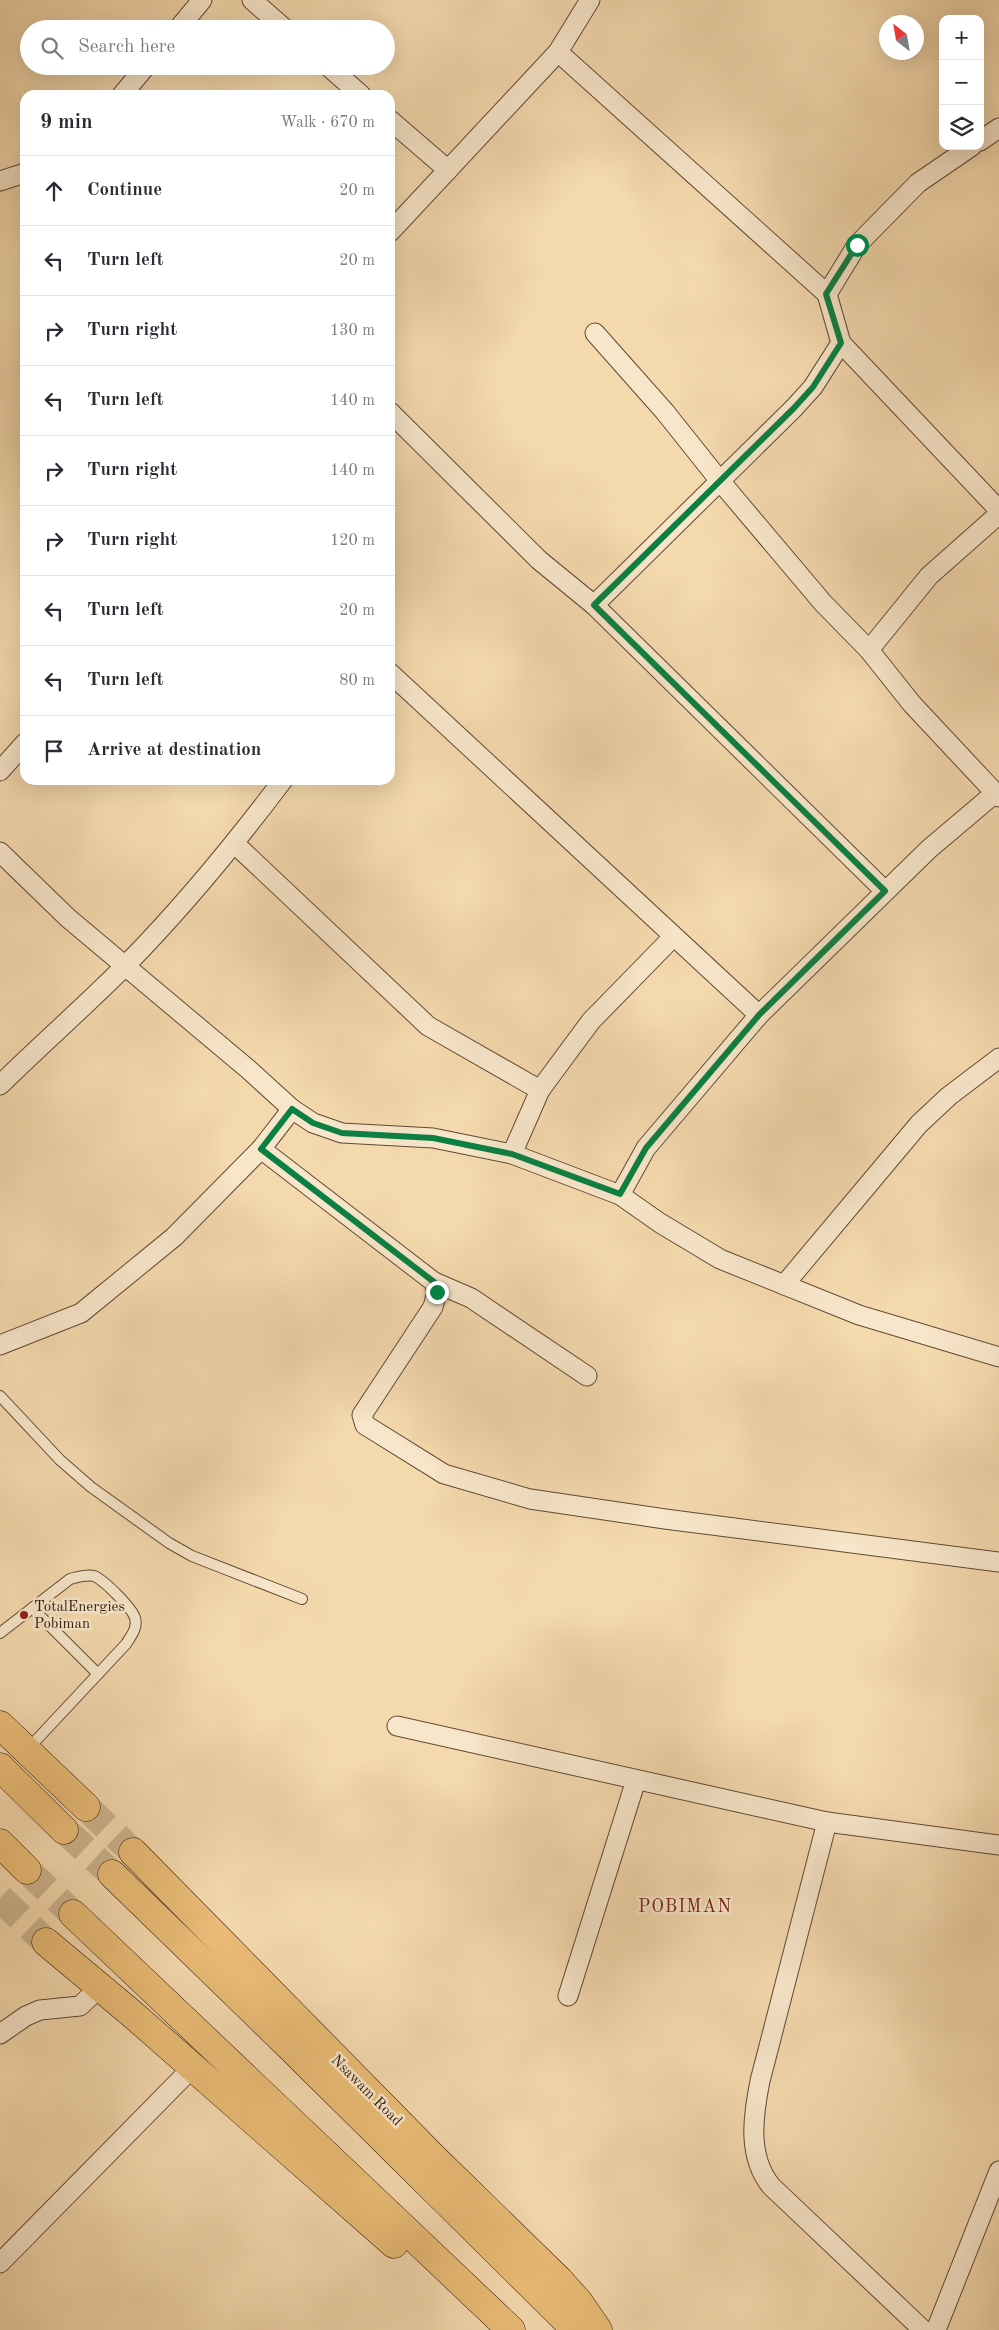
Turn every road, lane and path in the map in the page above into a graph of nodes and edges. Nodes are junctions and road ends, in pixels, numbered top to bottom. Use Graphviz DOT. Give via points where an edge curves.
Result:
graph roads {
  1 [pos="202,0"];
  2 [pos="252,0"];
  3 [pos="586,2"];
  4 [pos="185,20"];
  5 [pos="275,20"];
  6 [pos="558,52"];
  7 [pos="139,75"];
  8 [pos="339,75"];
  9 [pos="126,90"];
  10 [pos="356,90"];
  11 [pos="395,124"];
  12 [pos="999,128"];
  13 [pos="984,138"];
  14 [pos="966,150"];
  15 [pos="448,170"];
  16 [pos="20,175"];
  17 [pos="0,181"];
  18 [pos="395,227"];
  19 [pos="826,294"];
  20 [pos="595,333"];
  21 [pos="841,343"];
  22 [pos="395,417"];
  23 [pos="720,480"];
  24 [pos="999,510"];
  25 [pos="999,514"];
  26 [pos="594,605"];
  27 [pos="869,650"];
  28 [pos="395,677"];
  29 [pos="20,749"];
  30 [pos="0,771"];
  31 [pos="279,785"];
  32 [pos="997,796"];
  33 [pos="235,844"];
  34 [pos="0,852"];
  35 [pos="885,891"];
  36 [pos="673,938"];
  37 [pos="126,965"];
  38 [pos="759,1015"];
  39 [pos="999,1058"];
  40 [pos="0,1085"];
  41 [pos="540,1090"];
  42 [pos="292,1109"];
  43 [pos="261,1149"];
  44 [pos="512,1154"];
  45 [pos="620,1194"];
  46 [pos="434,1282"];
  47 [pos="784,1285"];
  48 [pos="0,1344"];
  49 [pos="999,1357"];
  50 [pos="587,1376"];
  51 [pos="0,1396"];
  52 [pos="999,1562"];
  53 [pos="302,1599"];
  54 [pos="32,1608"];
  55 [pos="0,1633"];
  56 [pos="98,1674"];
  57 [pos="0,1725"];
  58 [pos="397,1726"];
  59 [pos="28,1750"];
  60 [pos="0,1767"];
  61 [pos="636,1780"];
  62 [pos="86,1807"];
  63 [pos="827,1822"];
  64 [pos="64,1830"];
  65 [pos="0,1843"];
  66 [pos="999,1845"];
  67 [pos="133,1852"];
  68 [pos="27,1870"];
  69 [pos="112,1874"];
  70 [pos="73,1914"];
  71 [pos="46,1942"];
  72 [pos="100,1987"];
  73 [pos="568,1996"];
  74 [pos="0,2034"];
  75 [pos="193,2067"];
  76 [pos="999,2171"];
  77 [pos="0,2263"];
  78 [pos="490,2330"];
  79 [pos="511,2330"];
  80 [pos="576,2330"];
  81 [pos="598,2330"];
  82 [pos="923,2330"];
  83 [pos="936,2330"];
  1 -- 4 [label="street"];
  2 -- 5 [label="street"];
  3 -- 6 [label="street"];
  6 -- 15 [label="street"];
  6 -- 19 [label="street"];
  7 -- 9 [label="street"];
  8 -- 10 [label="street"];
  11 -- 15 [label="street"];
  12 -- 13 [label="street"];
  14 -- 19 [label="street" via="918,183 857,245"];
  15 -- 18 [label="street"];
  16 -- 17 [label="street"];
  19 -- 21 [label="street"];
  20 -- 23 [label="street"];
  21 -- 23 [label="street" via="813,387"];
  21 -- 24 [label="street"];
  22 -- 26 [label="street" via="539,560"];
  23 -- 26 [label="street"];
  23 -- 27 [label="street" via="823,603"];
  25 -- 27 [label="street" via="929,576"];
  26 -- 35 [label="street"];
  27 -- 32 [label="street" via="912,704"];
  28 -- 36 [label="street"];
  29 -- 30 [label="street"];
  31 -- 33 [label="street"];
  32 -- 35 [label="street" via="929,849"];
  33 -- 37 [label="street"];
  33 -- 41 [label="street" via="428,1026"];
  34 -- 37 [label="street" via="68,918"];
  35 -- 38 [label="street"];
  36 -- 38 [label="street"];
  36 -- 41 [label="street" via="591,1021"];
  37 -- 40 [label="street"];
  37 -- 42 [label="street"];
  38 -- 45 [label="street" via="646,1148"];
  39 -- 47 [label="street" via="949,1096 919,1124"];
  41 -- 44 [label="street"];
  42 -- 43 [label="street"];
  42 -- 44 [label="street" via="313,1123 342,1133 433,1138"];
  43 -- 46 [label="street"];
  43 -- 48 [label="street" via="174,1237 81,1314"];
  44 -- 45 [label="street"];
  45 -- 47 [label="street" via="660,1223 720,1259"];
  46 -- 50 [label="street" via="470,1298"];
  46 -- 52 [label="street" via="437,1292 433,1307 362,1415 365,1425 444,1474 530,1499 665,1520"];
  47 -- 49 [label="street" via="859,1315"];
  51 -- 53 [label="lane" via="60,1460 91,1487 169,1543 192,1556"];
  54 -- 55 [label="lane"];
  54 -- 56 [label="lane"];
  54 -- 56 [label="lane" via="70,1579 92,1576 102,1580 136,1619 134,1631 126,1644"];
  56 -- 59 [label="lane"];
  57 -- 59 [label="highway"];
  58 -- 61 [label="street"];
  59 -- 62 [label="highway"];
  60 -- 64 [label="highway"];
  61 -- 63 [label="street"];
  61 -- 73 [label="street"];
  63 -- 66 [label="street"];
  63 -- 82 [label="street" via="788,1966 753,2116 758,2160 763,2176 771,2186"];
  65 -- 68 [label="highway"];
  67 -- 81 [label="highway, Nsawam Road" via="433,2157 559,2280"];
  69 -- 80 [label="highway, Nsawam Road"];
  70 -- 79 [label="highway"];
  71 -- 72 [label="highway"];
  72 -- 74 [label="street" via="80,2006 40,2010"];
  72 -- 75 [label="highway"];
  75 -- 77 [label="street"];
  75 -- 78 [label="highway"];
  76 -- 83 [label="street"];
}
